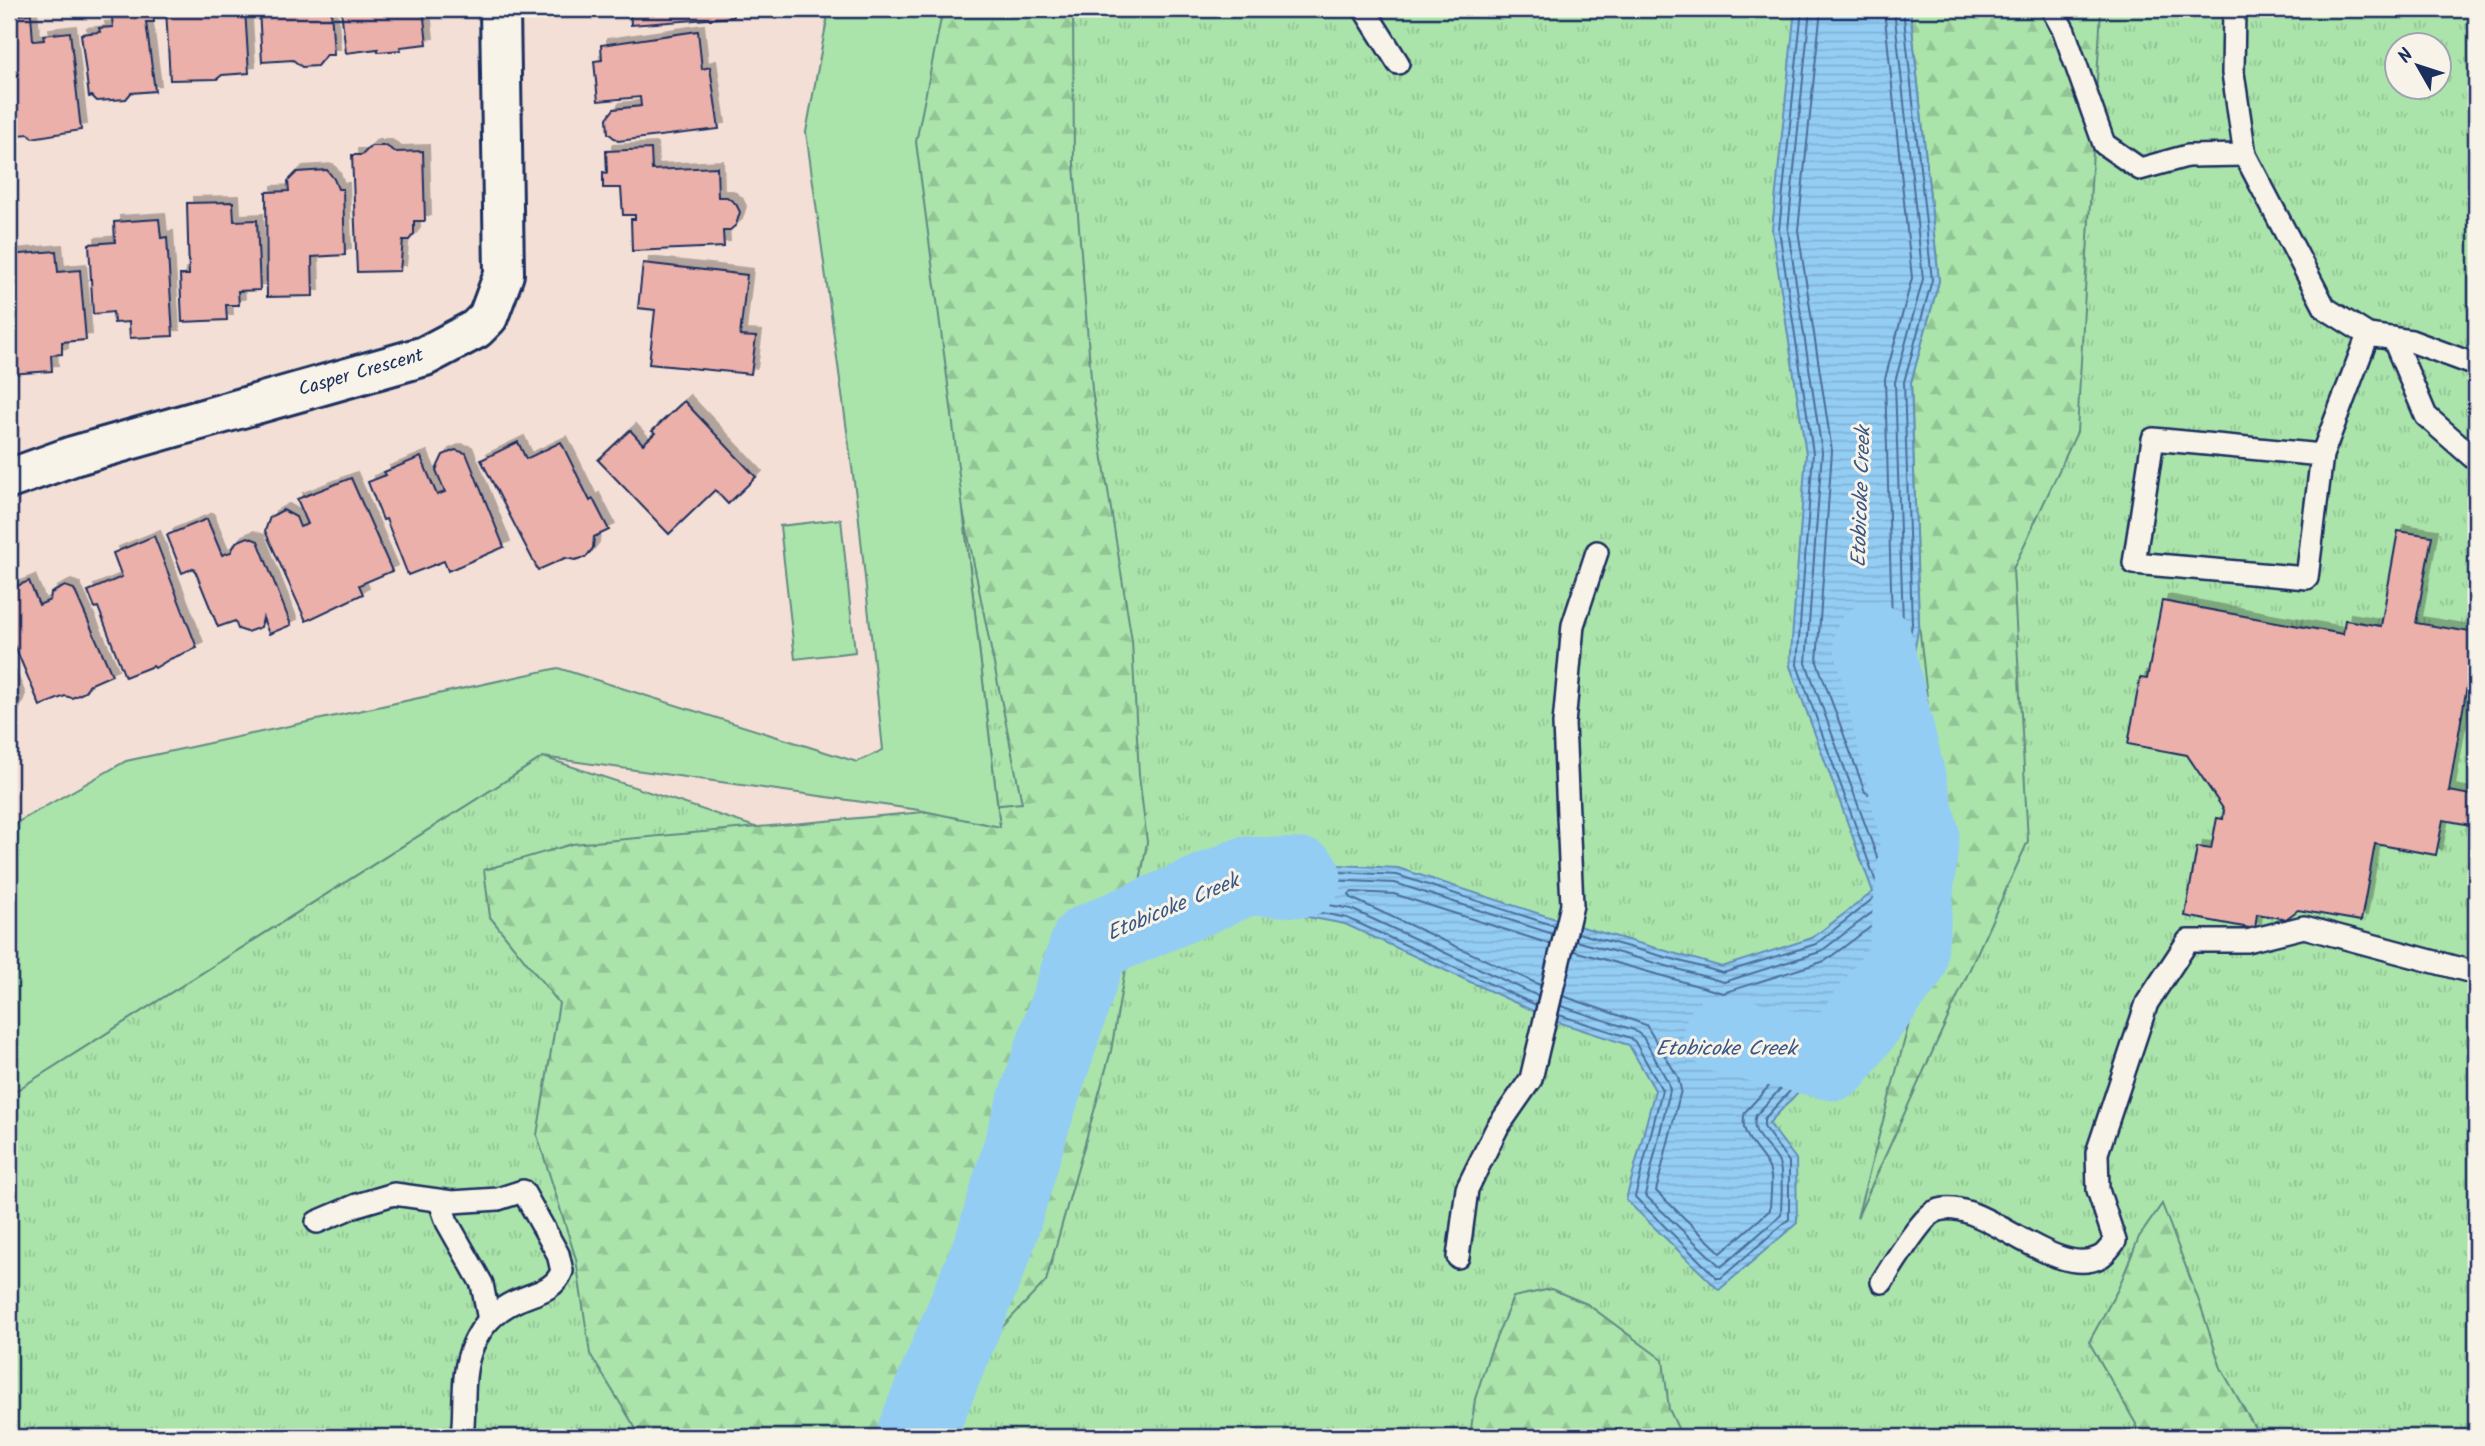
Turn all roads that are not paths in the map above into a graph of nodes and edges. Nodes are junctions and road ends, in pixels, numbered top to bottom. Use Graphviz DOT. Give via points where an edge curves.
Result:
graph roads {
  1 [pos="500,9"];
  2 [pos="1364,9"];
  3 [pos="2052,9"];
  4 [pos="2234,9"];
  5 [pos="1398,63"];
  6 [pos="2245,155"];
  7 [pos="2368,335"];
  8 [pos="2393,338"];
  9 [pos="2476,365"];
  10 [pos="2322,455"];
  11 [pos="2476,460"];
  12 [pos="9,479"];
  13 [pos="1597,552"];
  14 [pos="2476,973"];
  15 [pos="440,1202"];
  16 [pos="317,1222"];
  17 [pos="1458,1257"];
  18 [pos="1882,1282"];
  19 [pos="489,1320"];
  20 [pos="463,1437"];
  1 -- 12 [label="street, Casper Crescent" via="504,274 488,317 476,330 425,356 73,456"];
  2 -- 5 [label="lane"];
  3 -- 6 [label="lane" via="2104,144 2140,169 2187,156"];
  4 -- 6 [label="lane" via="2233,73"];
  6 -- 7 [label="lane" via="2325,308"];
  7 -- 8 [label="lane"];
  7 -- 10 [label="lane"];
  8 -- 9 [label="lane"];
  8 -- 11 [label="lane" via="2426,416"];
  10 -- 10 [label="lane" via="2307,578 2134,563 2153,439"];
  13 -- 17 [label="lane" via="1573,625 1564,724 1572,905 1531,1079 1497,1128 1467,1189"];
  14 -- 18 [label="lane" via="2304,927 2247,942 2188,941 2147,1003 2097,1153 2098,1190 2115,1241 2102,1256 2082,1263 2053,1254 1958,1208 1933,1212"];
  15 -- 16 [label="lane" via="394,1194"];
  15 -- 19 [label="lane" via="482,1284"];
  15 -- 19 [label="lane" via="498,1199 523,1191 558,1254 562,1271 554,1285 513,1302"];
  19 -- 20 [label="lane" via="468,1357"];
}
